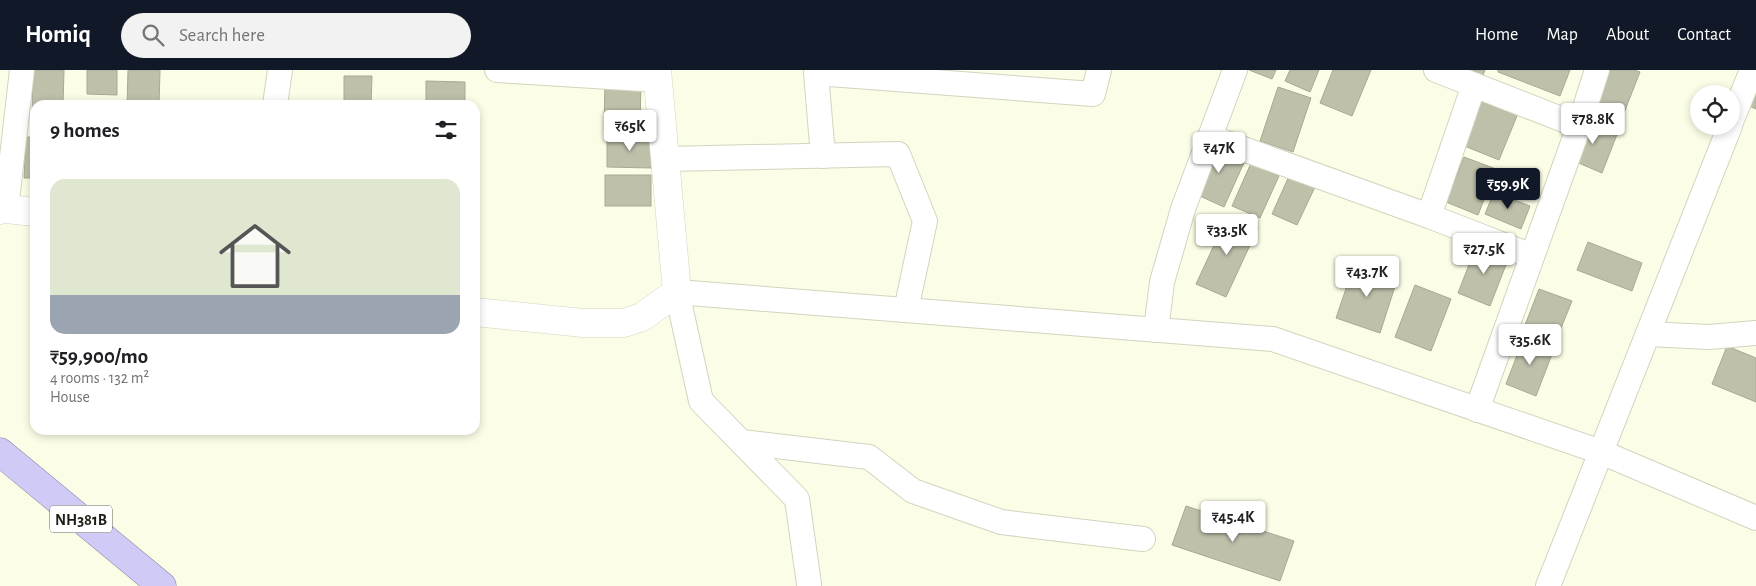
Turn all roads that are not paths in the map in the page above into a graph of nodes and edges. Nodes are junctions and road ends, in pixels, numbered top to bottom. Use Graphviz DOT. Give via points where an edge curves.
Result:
graph roads {
  1 [pos="22,70"];
  2 [pos="280,70"];
  3 [pos="497,70"];
  4 [pos="1099,70"];
  5 [pos="1235,70"];
  6 [pos="1436,70"];
  7 [pos="1597,70"];
  8 [pos="1752,70"];
  9 [pos="816,72"];
  10 [pos="657,75"];
  11 [pos="1474,85"];
  12 [pos="276,100"];
  13 [pos="1740,100"];
  14 [pos="1579,126"];
  15 [pos="1726,135"];
  16 [pos="1210,137"];
  17 [pos="823,156"];
  18 [pos="665,159"];
  19 [pos="3,210"];
  20 [pos="30,212"];
  21 [pos="1429,216"];
  22 [pos="1532,256"];
  23 [pos="677,292"];
  24 [pos="906,310"];
  25 [pos="480,313"];
  26 [pos="1156,330"];
  27 [pos="1756,333"];
  28 [pos="1648,334"];
  29 [pos="1477,410"];
  30 [pos="742,442"];
  31 [pos="0,452"];
  32 [pos="1601,452"];
  33 [pos="1756,518"];
  34 [pos="1143,539"];
  35 [pos="809,584"];
  36 [pos="162,586"];
  37 [pos="1548,586"];
  1 -- 19 [label="street"];
  2 -- 12 [label="street"];
  3 -- 10 [label="street"];
  4 -- 9 [label="street" via="1093,94"];
  5 -- 16 [label="street"];
  6 -- 11 [label="street"];
  7 -- 14 [label="street"];
  8 -- 13 [label="street"];
  9 -- 17 [label="street"];
  10 -- 18 [label="street"];
  11 -- 14 [label="street"];
  11 -- 21 [label="street"];
  14 -- 22 [label="street"];
  15 -- 28 [label="street"];
  16 -- 21 [label="street"];
  16 -- 26 [label="street" via="1183,209 1162,282"];
  17 -- 18 [label="street"];
  17 -- 24 [label="street" via="898,154 925,221"];
  18 -- 23 [label="street"];
  19 -- 20 [label="street"];
  21 -- 22 [label="street"];
  22 -- 29 [label="street"];
  23 -- 24 [label="street"];
  23 -- 25 [label="street" via="642,317 624,323 583,323"];
  23 -- 30 [label="street" via="701,401"];
  24 -- 26 [label="street"];
  26 -- 29 [label="street" via="1274,340"];
  27 -- 28 [label="street" via="1709,337"];
  28 -- 32 [label="street"];
  29 -- 32 [label="street"];
  30 -- 34 [label="street" via="869,457 913,492 1001,522"];
  30 -- 35 [label="street" via="797,498"];
  31 -- 36 [label="highway, NH381B"];
  32 -- 33 [label="street"];
  32 -- 37 [label="street"];
}
